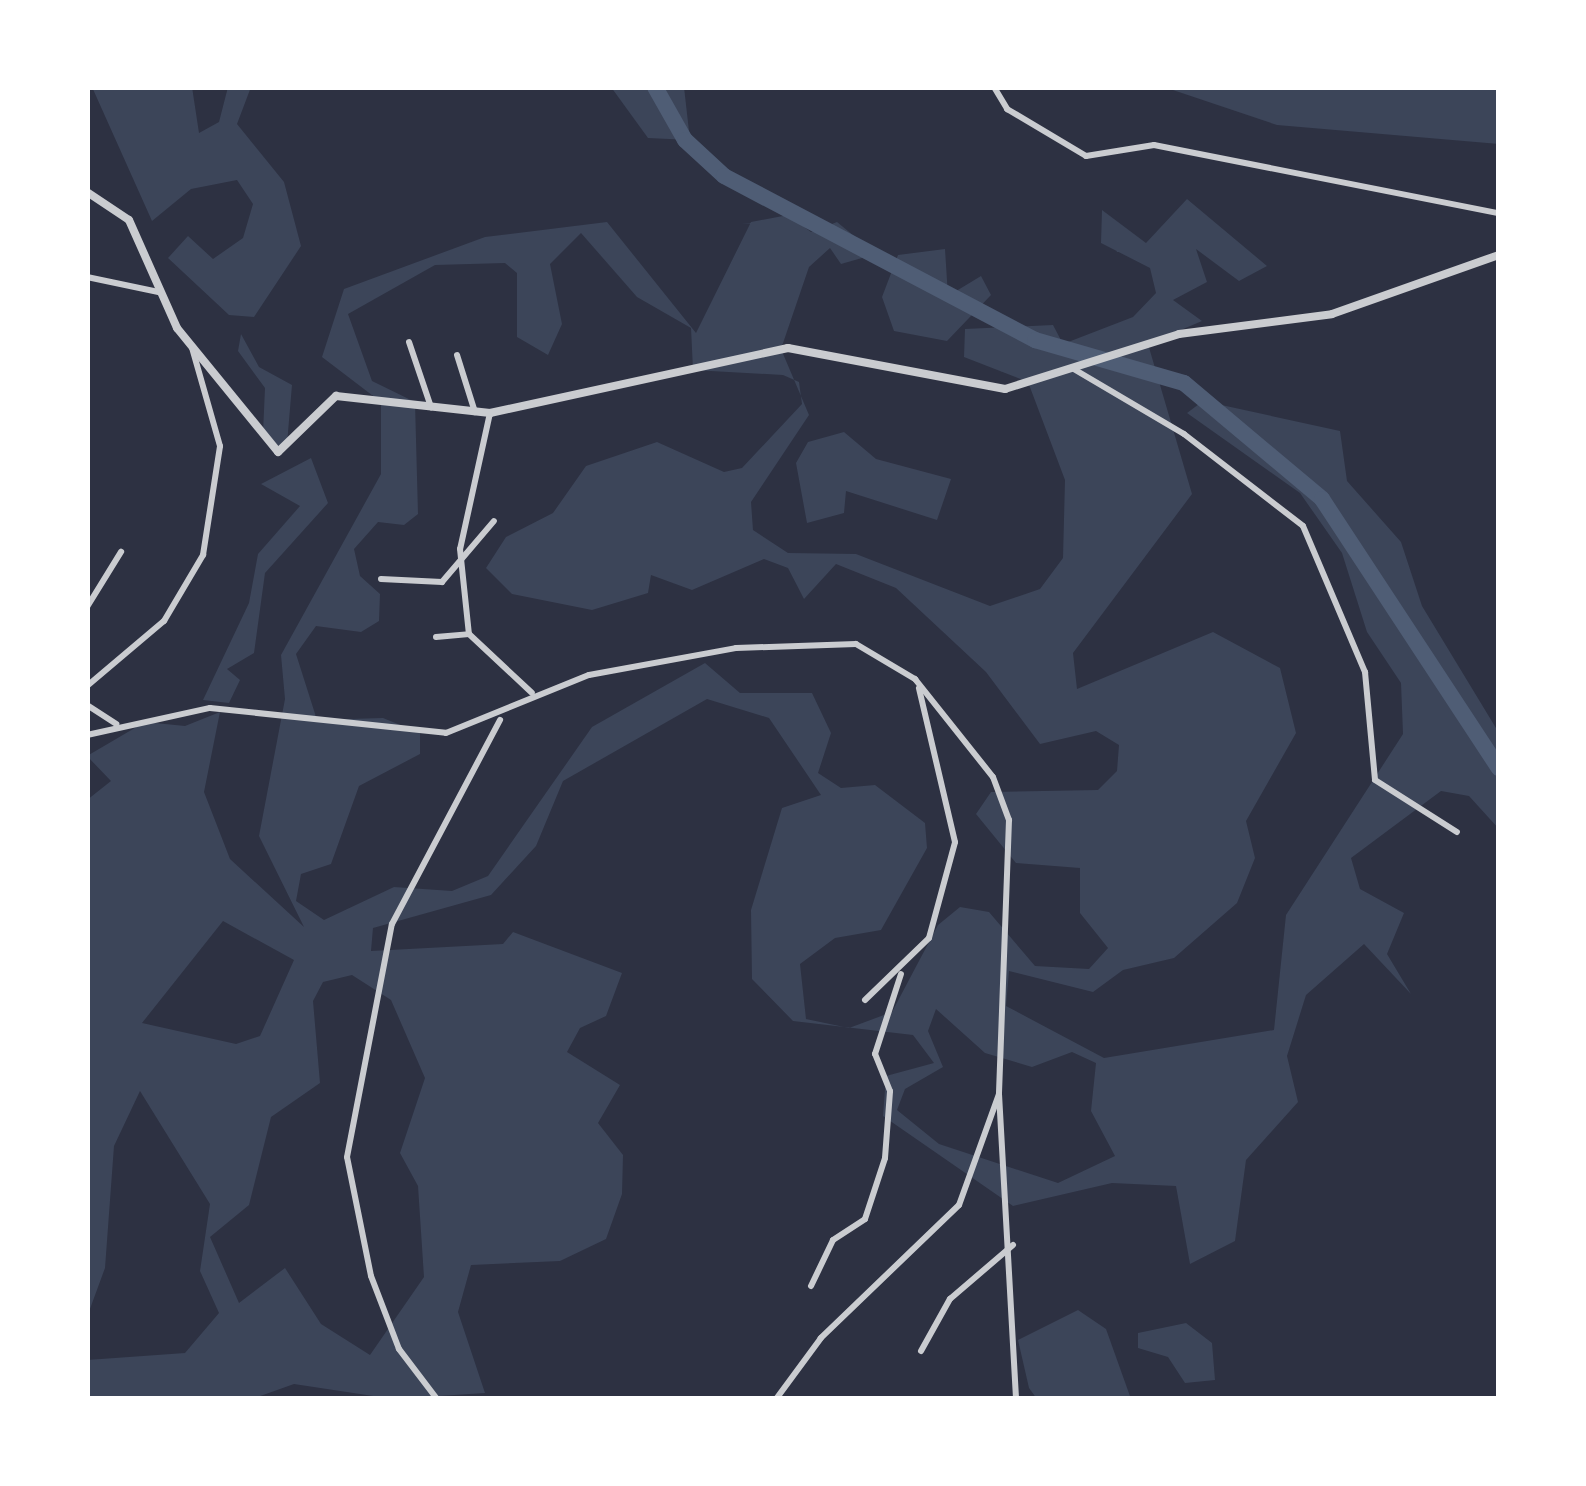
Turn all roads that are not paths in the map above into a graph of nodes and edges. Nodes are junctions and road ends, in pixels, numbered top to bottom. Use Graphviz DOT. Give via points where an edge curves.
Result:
graph roads {
  1 [pos="994,87"];
  2 [pos="87,192"];
  3 [pos="1499,213"];
  4 [pos="1499,255"];
  5 [pos="87,277"];
  6 [pos="158,292"];
  7 [pos="409,342"];
  8 [pos="192,348"];
  9 [pos="457,355"];
  10 [pos="1072,368"];
  11 [pos="432,410"];
  12 [pos="475,412"];
  13 [pos="490,413"];
  14 [pos="494,521"];
  15 [pos="121,552"];
  16 [pos="460,562"];
  17 [pos="381,580"];
  18 [pos="87,607"];
  19 [pos="469,634"];
  20 [pos="436,637"];
  21 [pos="915,679"];
  22 [pos="87,686"];
  23 [pos="532,693"];
  24 [pos="87,704"];
  25 [pos="500,720"];
  26 [pos="120,726"];
  27 [pos="87,735"];
  28 [pos="1457,832"];
  29 [pos="902,971"];
  30 [pos="865,1000"];
  31 [pos="999,1094"];
  32 [pos="1013,1245"];
  33 [pos="812,1286"];
  34 [pos="921,1351"];
  35 [pos="437,1399"];
  36 [pos="776,1399"];
  37 [pos="1016,1399"];
  1 -- 3 [label="street" via="1007,110 1086,156 1154,145"];
  2 -- 6 [label="street" via="129,220"];
  4 -- 10 [label="street" via="1332,314 1179,334"];
  5 -- 6 [label="street"];
  6 -- 8 [label="street"];
  7 -- 11 [label="street"];
  8 -- 11 [label="street" via="278,452 336,396"];
  8 -- 22 [label="street" via="220,446 203,555 144,644"];
  9 -- 12 [label="street"];
  10 -- 13 [label="street" via="1005,389 788,348"];
  10 -- 28 [label="street" via="1184,434 1304,526 1365,672 1375,780"];
  11 -- 12 [label="street"];
  12 -- 13 [label="street"];
  13 -- 16 [label="street"];
  14 -- 16 [label="street"];
  15 -- 18 [label="street"];
  16 -- 17 [label="street" via="442,582"];
  16 -- 19 [label="street"];
  19 -- 20 [label="street"];
  19 -- 23 [label="street"];
  21 -- 23 [label="street" via="856,644 736,648 650,658"];
  21 -- 29 [label="street" via="956,824 942,904"];
  21 -- 31 [label="street" via="994,777 1009,820"];
  23 -- 25 [label="street"];
  24 -- 26 [label="street"];
  25 -- 26 [label="street" via="427,733 210,709"];
  25 -- 35 [label="street" via="392,924 347,1157 370,1276 399,1349"];
  26 -- 27 [label="street"];
  29 -- 30 [label="street"];
  29 -- 33 [label="street" via="875,1054 890,1091 885,1158 865,1220 833,1240"];
  31 -- 32 [label="street"];
  31 -- 36 [label="street" via="959,1204 821,1338"];
  32 -- 34 [label="street" via="950,1299"];
  32 -- 37 [label="street" via="1006,1375"];
}
